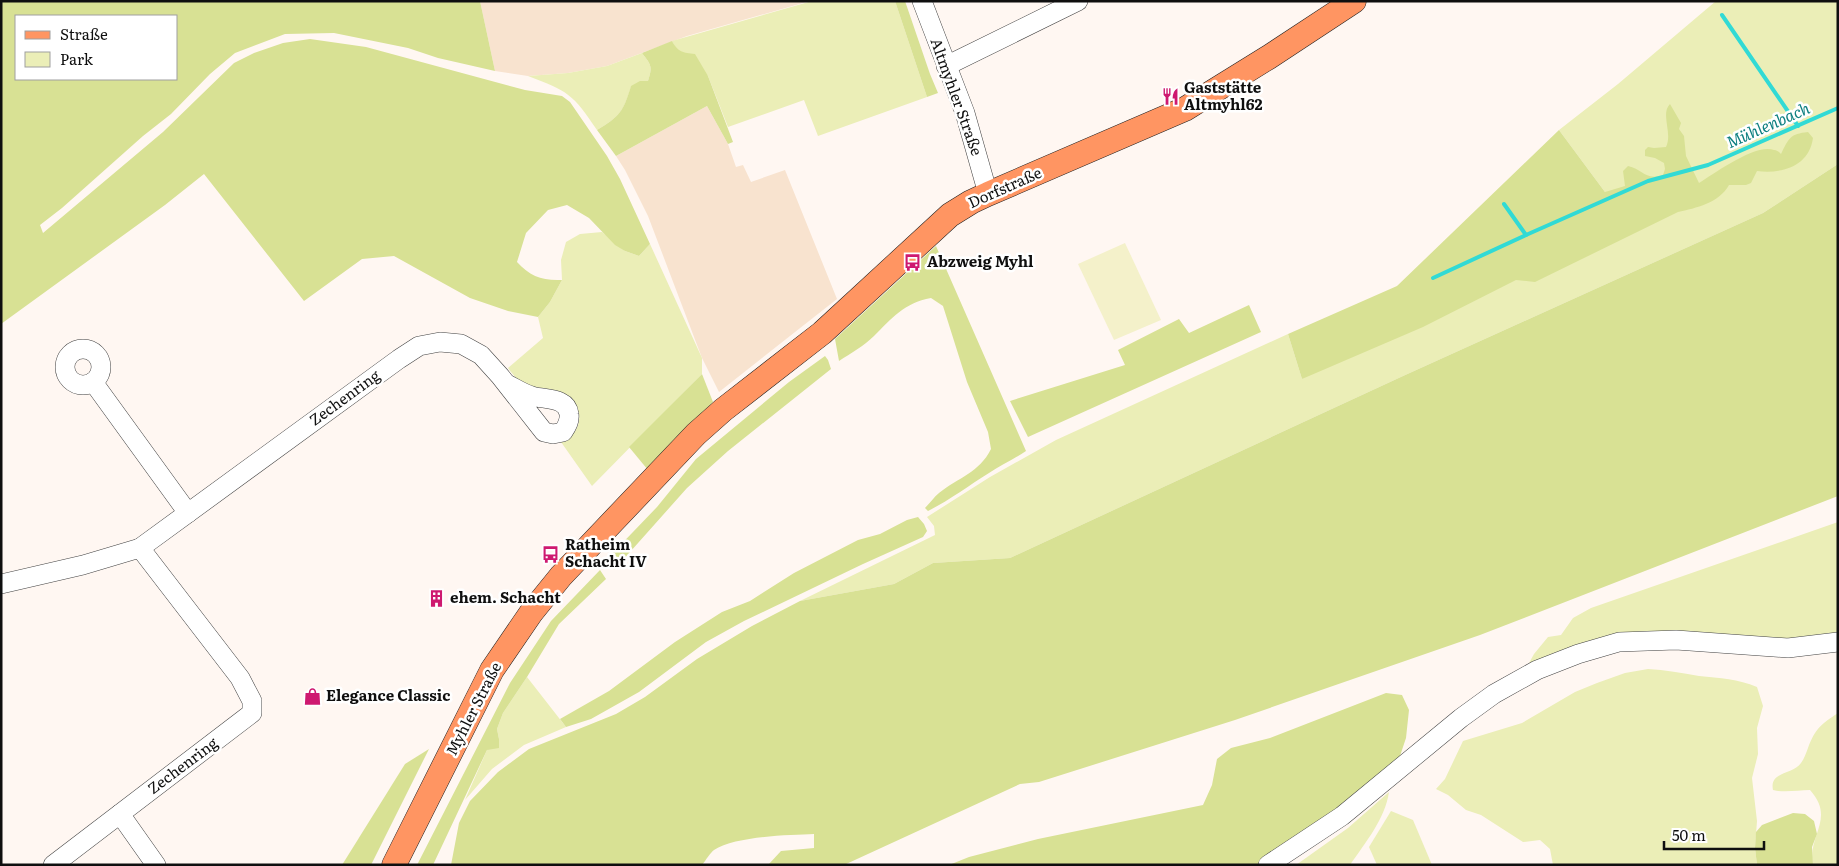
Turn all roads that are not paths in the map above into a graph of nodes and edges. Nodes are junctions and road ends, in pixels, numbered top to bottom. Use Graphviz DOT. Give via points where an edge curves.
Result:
graph roads {
  1 [pos="922,1"];
  2 [pos="1078,1"];
  3 [pos="1354,1"];
  4 [pos="946,66"];
  5 [pos="988,194"];
  6 [pos="93,382"];
  7 [pos="507,384"];
  8 [pos="696,434"];
  9 [pos="188,512"];
  10 [pos="140,548"];
  11 [pos="1,584"];
  12 [pos="1838,642"];
  13 [pos="120,814"];
  14 [pos="53,865"];
  15 [pos="156,865"];
  16 [pos="394,865"];
  17 [pos="1268,865"];
  1 -- 4 [label="street, Altmyhler Straße"];
  2 -- 4 [label="street"];
  3 -- 5 [label="main road, Dorfstraße" via="1185,109"];
  4 -- 5 [label="street, Altmyhler Straße" via="965,113"];
  5 -- 8 [label="main road, Dorfstraße" via="950,215 822,333"];
  6 -- 9 [label="street"];
  7 -- 9 [label="street, Zechenring" via="481,355 461,344 440,342 419,346"];
  8 -- 16 [label="main road, Myhler Straße" via="561,576 531,613 492,670"];
  9 -- 10 [label="street, Zechenring"];
  10 -- 11 [label="street, Zechenring"];
  10 -- 13 [label="street, Zechenring" via="240,678 252,701 252,713"];
  12 -- 17 [label="street" via="1788,648 1676,640 1619,642 1537,670 1494,694 1342,816"];
  13 -- 14 [label="street, Zechenring"];
  13 -- 15 [label="street"];
}
